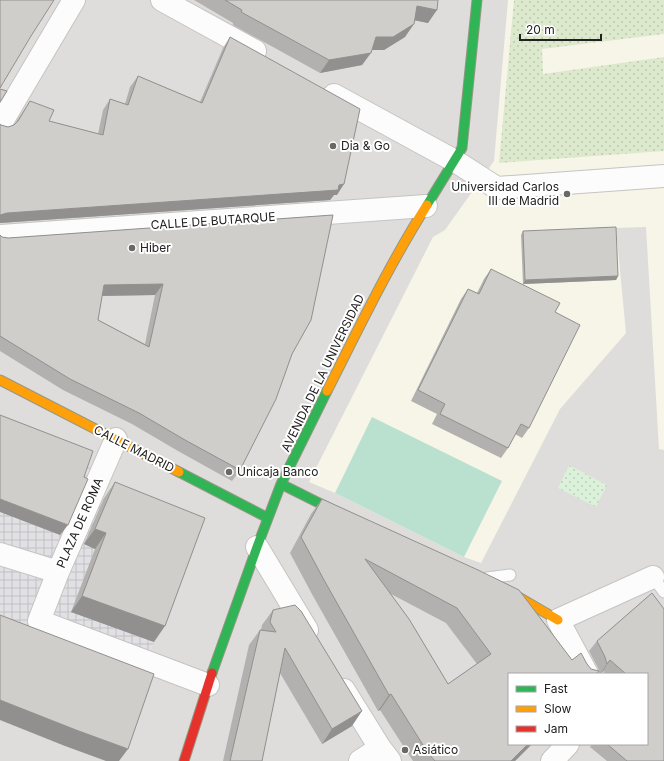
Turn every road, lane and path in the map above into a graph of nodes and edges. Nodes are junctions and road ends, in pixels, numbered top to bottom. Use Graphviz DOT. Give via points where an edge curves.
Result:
graph roads {
  1 [pos="74,0"];
  2 [pos="162,0"];
  3 [pos="477,0"];
  4 [pos="271,60"];
  5 [pos="319,87"];
  6 [pos="0,125"];
  7 [pos="456,161"];
  8 [pos="664,176"];
  9 [pos="426,206"];
  10 [pos="0,236"];
  11 [pos="0,380"];
  12 [pos="116,439"];
  13 [pos="281,484"];
  14 [pos="268,518"];
  15 [pos="351,518"];
  16 [pos="257,547"];
  17 [pos="0,554"];
  18 [pos="58,572"];
  19 [pos="510,575"];
  20 [pos="483,577"];
  21 [pos="658,585"];
  22 [pos="558,620"];
  23 [pos="318,647"];
  24 [pos="586,673"];
  25 [pos="334,674"];
  26 [pos="208,685"];
  27 [pos="385,754"];
  28 [pos="184,761"];
  29 [pos="360,761"];
  1 -- 6 [label="street"];
  2 -- 4 [label="street"];
  3 -- 7 [label="main road, AVENIDA DE LA UNIVERSIDAD" via="462,148"];
  5 -- 7 [label="street"];
  7 -- 8 [label="street" via="497,188"];
  7 -- 9 [label="main road, AVENIDA DE LA UNIVERSIDAD"];
  9 -- 10 [label="street, CALLE DE BUTARQUE"];
  9 -- 13 [label="main road, AVENIDA DE LA UNIVERSIDAD" via="377,291"];
  11 -- 12 [label="main road, CALLE MADRID"];
  12 -- 14 [label="main road, CALLE MADRID"];
  12 -- 18 [label="street, PLAZA DE ROMA"];
  13 -- 14 [label="main road, AVENIDA DE LA UNIVERSIDAD"];
  13 -- 15 [label="main road"];
  14 -- 16 [label="main road, AVENIDA DE LA UNIVERSIDAD"];
  16 -- 23 [label="street"];
  16 -- 26 [label="main road, AVENIDA DE LA UNIVERSIDAD"];
  17 -- 18 [label="street, PLAZA DE ROMA"];
  18 -- 26 [label="street" via="39,621"];
  19 -- 20 [label="lane"];
  20 -- 22 [label="main road"];
  21 -- 22 [label="street"];
  22 -- 24 [label="street"];
  25 -- 27 [label="street"];
  26 -- 28 [label="main road, AVENIDA DE LA UNIVERSIDAD"];
  27 -- 29 [label="street"];
}
